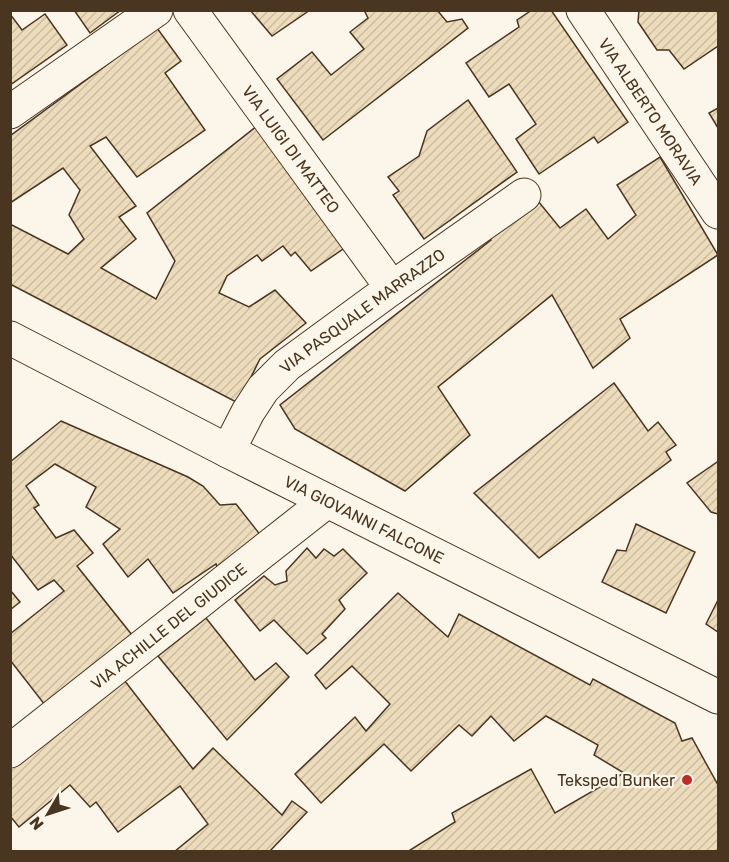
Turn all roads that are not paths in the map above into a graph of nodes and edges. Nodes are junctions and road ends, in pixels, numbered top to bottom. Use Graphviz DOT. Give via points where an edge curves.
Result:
graph roads {
  1 [pos="156,10"];
  2 [pos="190,10"];
  3 [pos="583,10"];
  4 [pos="10,112"];
  5 [pos="524,195"];
  6 [pos="718,212"];
  7 [pos="392,288"];
  8 [pos="10,338"];
  9 [pos="228,451"];
  10 [pos="327,501"];
  11 [pos="718,697"];
  12 [pos="10,751"];
  1 -- 4 [label="street"];
  2 -- 7 [label="street, VIA LUIGI DI MATTEO"];
  3 -- 6 [label="street, VIA ALBERTO MORAVIA"];
  5 -- 7 [label="street, VIA PASQUALE MARRAZZO"];
  7 -- 9 [label="street, VIA PASQUALE MARRAZZO" via="287,365 263,389"];
  8 -- 9 [label="street, VIA GIOVANNI FALCONE"];
  9 -- 10 [label="street, VIA GIOVANNI FALCONE"];
  10 -- 11 [label="street, VIA GIOVANNI FALCONE"];
  10 -- 12 [label="street, VIA ACHILLE DEL GIUDICE"];
}
